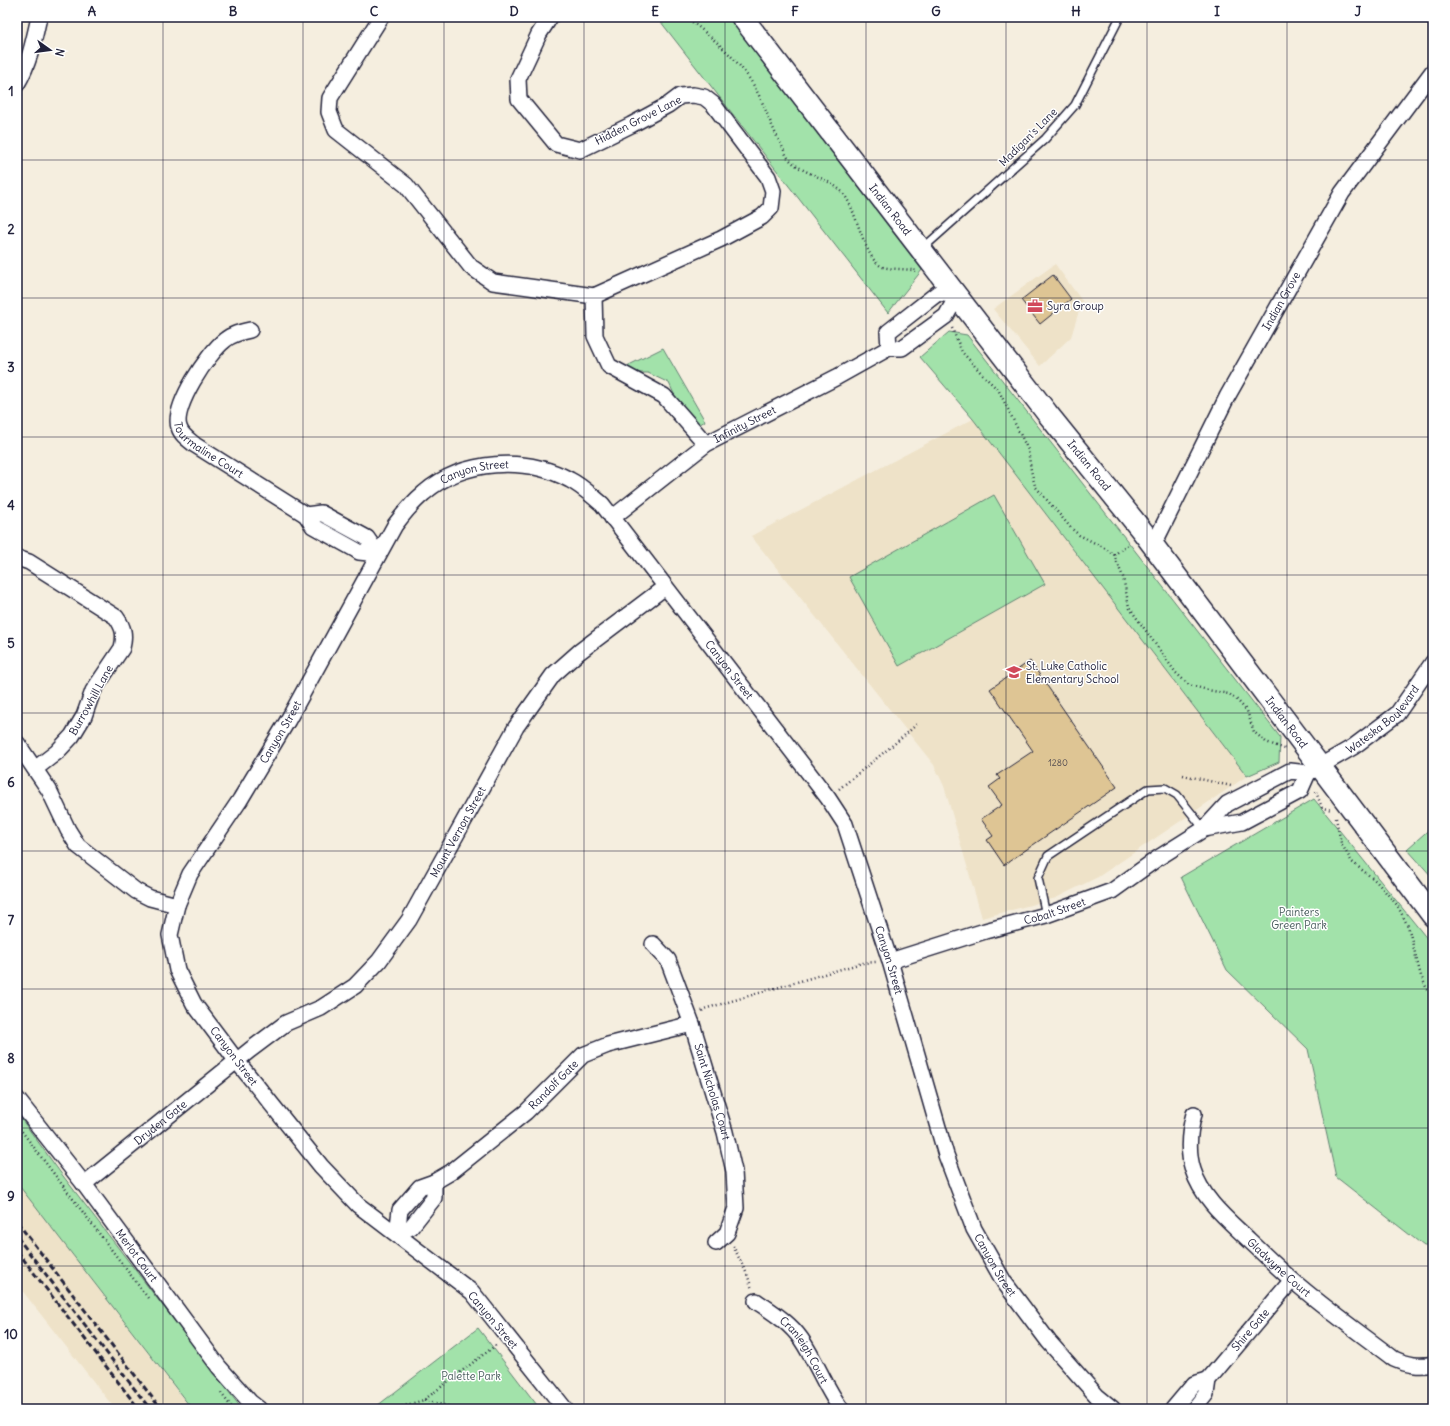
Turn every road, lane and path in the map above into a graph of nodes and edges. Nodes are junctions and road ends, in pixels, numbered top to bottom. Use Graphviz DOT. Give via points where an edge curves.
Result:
graph roads {
  1 [pos="39,17"];
  2 [pos="381,17"];
  3 [pos="550,17"];
  4 [pos="686,17"];
  5 [pos="742,17"];
  6 [pos="1120,17"];
  7 [pos="1433,71"];
  8 [pos="17,84"];
  9 [pos="922,249"];
  10 [pos="921,273"];
  11 [pos="594,296"];
  12 [pos="957,296"];
  13 [pos="946,316"];
  14 [pos="250,330"];
  15 [pos="889,348"];
  16 [pos="706,444"];
  17 [pos="612,518"];
  18 [pos="1151,544"];
  19 [pos="378,554"];
  20 [pos="17,558"];
  21 [pos="665,587"];
  22 [pos="1433,662"];
  23 [pos="918,723"];
  24 [pos="17,742"];
  25 [pos="1288,750"];
  26 [pos="35,769"];
  27 [pos="1314,770"];
  28 [pos="1183,775"];
  29 [pos="1232,786"];
  30 [pos="828,798"];
  31 [pos="1204,829"];
  32 [pos="176,905"];
  33 [pos="1046,916"];
  34 [pos="1433,916"];
  35 [pos="653,944"];
  36 [pos="890,961"];
  37 [pos="1433,993"];
  38 [pos="692,1024"];
  39 [pos="236,1060"];
  40 [pos="17,1099"];
  41 [pos="1194,1114"];
  42 [pos="17,1125"];
  43 [pos="84,1184"];
  44 [pos="727,1233"];
  45 [pos="397,1234"];
  46 [pos="716,1243"];
  47 [pos="1292,1280"];
  48 [pos="756,1301"];
  49 [pos="151,1302"];
  50 [pos="507,1336"];
  51 [pos="1433,1364"];
  52 [pos="1208,1380"];
  53 [pos="219,1390"];
  54 [pos="424,1400"];
  55 [pos="233,1409"];
  56 [pos="259,1409"];
  57 [pos="400,1409"];
  58 [pos="453,1409"];
  59 [pos="565,1409"];
  60 [pos="841,1409"];
  61 [pos="1113,1409"];
  62 [pos="1173,1409"];
  63 [pos="1194,1409"];
  1 -- 8 [label="street" via="23,75"];
  2 -- 11 [label="street" via="330,98 329,112 336,130 406,185 471,267 492,282"];
  3 -- 11 [label="street, Hidden Grove Lane" via="518,79 520,99 556,144 580,150 637,122 680,96 704,97 713,104 768,177 773,191 771,208 762,217 721,239"];
  4 -- 10 [label="path" via="739,64 754,86 789,160 841,191 848,200 873,259 882,266"];
  5 -- 9 [label="street, Indian Road"];
  6 -- 9 [label="lane, Madigan's Lane" via="1075,105 1045,139"];
  7 -- 18 [label="street, Indian Grove" via="1342,193 1227,397 1158,536"];
  9 -- 12 [label="street, Indian Road"];
  11 -- 16 [label="street" via="595,336 609,366 664,396"];
  12 -- 13 [label="street, Infinity Street"];
  12 -- 15 [label="street" via="938,293 934,296 888,332"];
  12 -- 18 [label="street, Indian Road"];
  13 -- 15 [label="street, Infinity Street" via="902,348"];
  13 -- 25 [label="path" via="962,352 999,391 1028,450 1035,486 1079,535 1114,555 1123,577 1129,607 1176,673 1189,685 1229,694 1247,711 1254,732 1266,742"];
  14 -- 19 [label="street, Tourmaline Court" via="236,333 209,356 183,398 178,413 179,427 185,437 195,445 306,515 313,526 359,552"];
  15 -- 16 [label="street, Infinity Street"];
  16 -- 17 [label="street, Infinity Street"];
  17 -- 19 [label="street, Canyon Street" via="602,504 587,491 554,472 531,466 503,464 480,467 458,473 425,492 406,510"];
  17 -- 21 [label="street, Canyon Street"];
  18 -- 27 [label="street, Indian Road"];
  19 -- 32 [label="street, Canyon Street" via="288,720 240,800 190,874"];
  20 -- 26 [label="street, Burrowhill Lane" via="29,562 116,617 124,633 122,648 98,684 72,736"];
  21 -- 30 [label="street, Canyon Street"];
  21 -- 39 [label="street, Mount Vernon Street" via="552,675 516,727 409,920 379,961 354,986 321,1008 286,1023"];
  22 -- 27 [label="street, Wateska Boulevard" via="1397,714 1353,747"];
  23 -- 30 [label="path"];
  24 -- 26 [label="street"];
  26 -- 32 [label="street" via="50,790 78,846 136,892"];
  27 -- 31 [label="street, Cobalt Street" via="1290,771 1228,804"];
  27 -- 31 [label="street, Cobalt Street" via="1300,791 1242,822"];
  27 -- 34 [label="street, Indian Road"];
  27 -- 37 [label="path" via="1322,808 1333,811 1341,843 1352,862 1376,881 1397,905 1408,926 1422,976 1427,988"];
  28 -- 29 [label="path"];
  30 -- 36 [label="street, Canyon Street" via="845,824"];
  31 -- 33 [label="street, Cobalt Street" via="1112,891"];
  31 -- 33 [label="lane" via="1178,795 1165,788 1148,789 1048,856 1038,878"];
  32 -- 39 [label="street, Canyon Street" via="170,935 177,970 194,1004"];
  33 -- 36 [label="street, Cobalt Street" via="985,931"];
  35 -- 38 [label="street, Saint Nicholas Court" via="668,960"];
  36 -- 38 [label="path" via="862,963 704,1009"];
  36 -- 61 [label="street, Canyon Street" via="946,1155 974,1229 1004,1282 1049,1342 1097,1396"];
  38 -- 44 [label="street, Saint Nicholas Court" via="725,1132 734,1171 736,1208"];
  38 -- 45 [label="street, Randolf Gate" via="608,1045 583,1055 526,1112 451,1172 434,1182 434,1198 411,1227"];
  39 -- 43 [label="street, Dryden Gate"];
  39 -- 45 [label="street, Canyon Street" via="321,1166 358,1205"];
  40 -- 43 [label="street, Merlot Court"];
  41 -- 47 [label="street, Gladwyne Court" via="1189,1143 1193,1171 1208,1198"];
  42 -- 49 [label="path"];
  43 -- 56 [label="street, Merlot Court" via="219,1367"];
  44 -- 46 [label="street, Saint Nicholas Court"];
  44 -- 48 [label="path" via="747,1274"];
  45 -- 50 [label="street, Canyon Street" via="472,1292"];
  47 -- 51 [label="street, Gladwyne Court" via="1394,1359 1408,1365"];
  47 -- 52 [label="street, Shire Gate"];
  48 -- 60 [label="street, Cranleigh Court" via="784,1320 800,1339 831,1396"];
  50 -- 54 [label="path"];
  50 -- 59 [label="street, Canyon Street"];
  52 -- 62 [label="street, Shire Gate" via="1194,1384"];
  52 -- 63 [label="street, Shire Gate" via="1206,1394"];
  53 -- 55 [label="path"];
  54 -- 57 [label="path"];
  54 -- 58 [label="path"];
}
